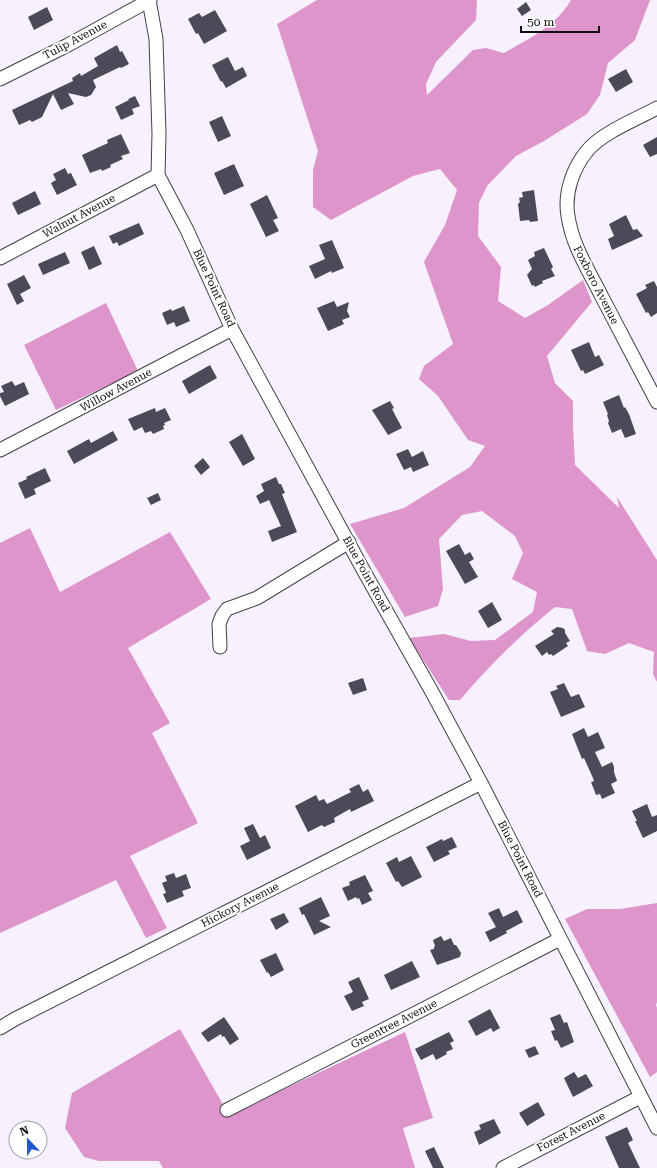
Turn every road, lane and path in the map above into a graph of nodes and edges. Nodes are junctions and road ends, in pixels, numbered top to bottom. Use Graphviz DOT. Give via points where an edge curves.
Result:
graph roads {
  1 [pos="149,0"];
  2 [pos="0,78"];
  3 [pos="657,108"];
  4 [pos="158,175"];
  5 [pos="0,258"];
  6 [pos="232,329"];
  7 [pos="657,402"];
  8 [pos="0,450"];
  9 [pos="349,542"];
  10 [pos="220,647"];
  11 [pos="481,783"];
  12 [pos="560,939"];
  13 [pos="0,1028"];
  14 [pos="640,1097"];
  15 [pos="227,1110"];
  16 [pos="657,1128"];
  17 [pos="503,1168"];
  1 -- 2 [label="street, Tulip Avenue" via="68,45"];
  1 -- 4 [label="street, Blue Point Road" via="156,39"];
  3 -- 7 [label="street, Foxboro Avenue" via="599,140 588,150 571,178 567,199 567,215 575,246"];
  4 -- 5 [label="street, Walnut Avenue"];
  4 -- 6 [label="street, Blue Point Road" via="187,230"];
  6 -- 8 [label="street, Willow Avenue"];
  6 -- 9 [label="street, Blue Point Road"];
  9 -- 10 [label="street" via="257,598 227,610 219,624"];
  9 -- 11 [label="street, Blue Point Road"];
  11 -- 12 [label="street, Blue Point Road"];
  11 -- 13 [label="street, Hickory Avenue"];
  12 -- 14 [label="street, Blue Point Road"];
  12 -- 15 [label="street, Greentree Avenue"];
  14 -- 16 [label="street, Blue Point Road"];
  14 -- 17 [label="street, Forest Avenue"];
}
